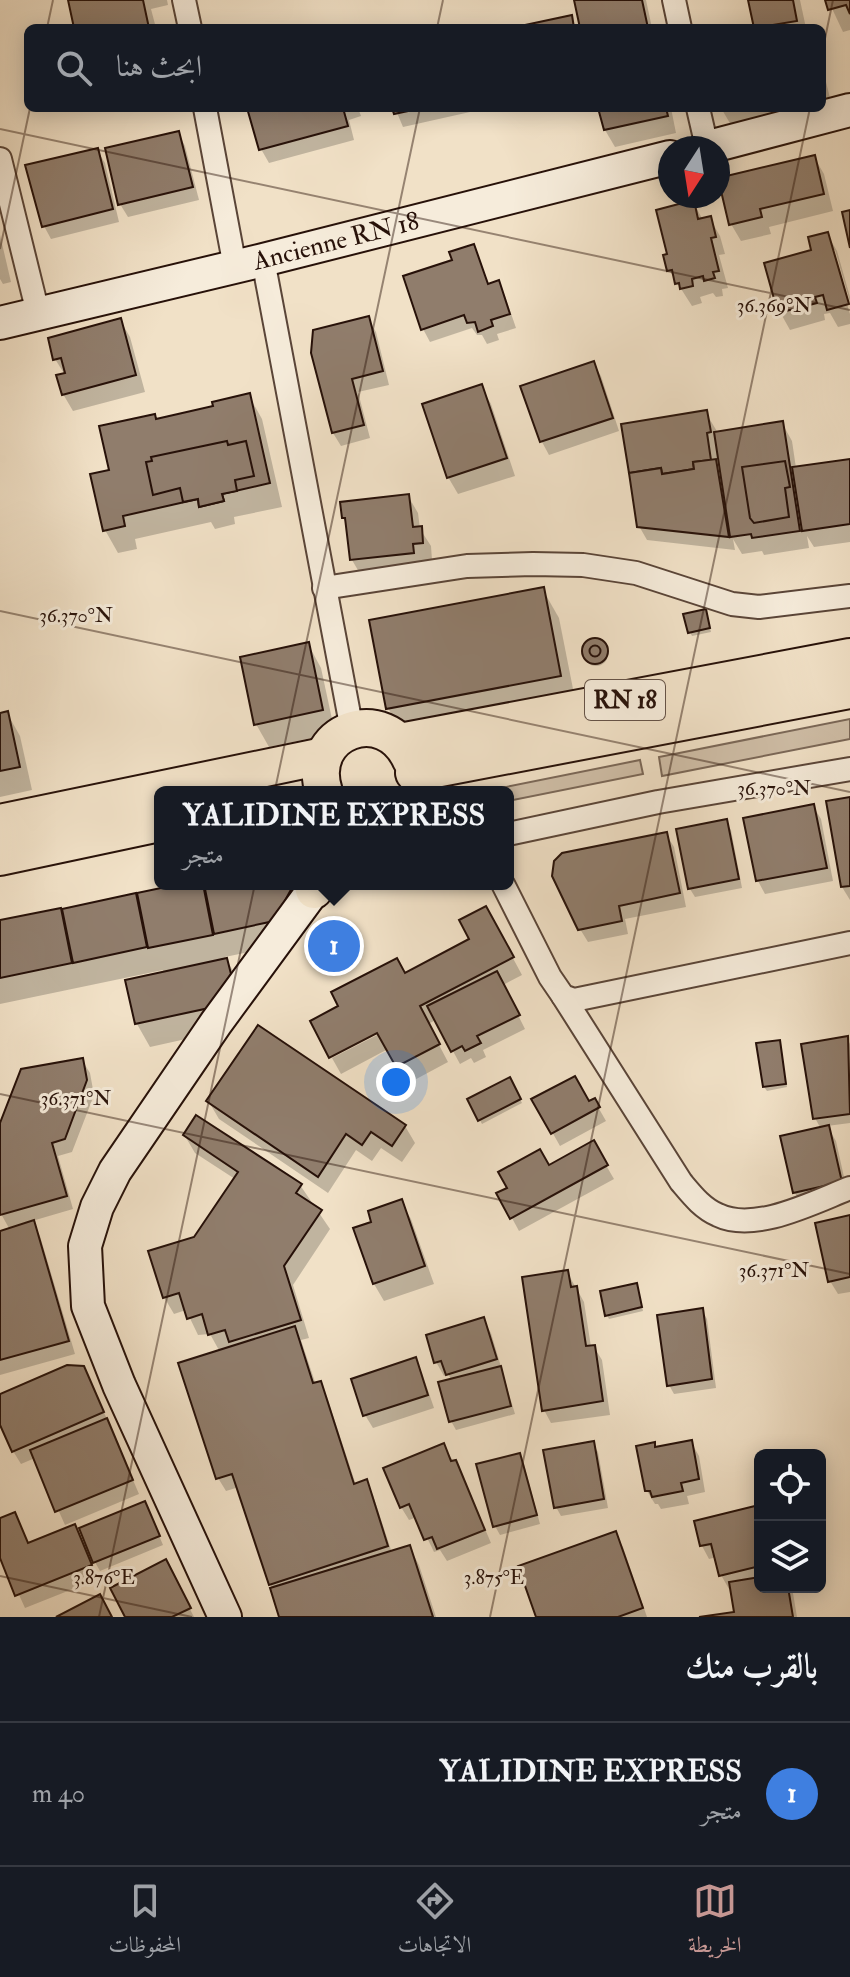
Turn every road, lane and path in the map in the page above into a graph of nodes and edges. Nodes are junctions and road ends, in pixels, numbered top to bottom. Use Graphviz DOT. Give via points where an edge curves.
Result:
graph roads {
  1 [pos="184,0"];
  2 [pos="674,0"];
  3 [pos="189,24"];
  4 [pos="679,24"];
  5 [pos="850,110"];
  6 [pos="206,112"];
  7 [pos="699,112"];
  8 [pos="704,136"];
  9 [pos="730,142"];
  10 [pos="0,159"];
  11 [pos="658,160"];
  12 [pos="249,263"];
  13 [pos="38,313"];
  14 [pos="0,323"];
  15 [pos="324,588"];
  16 [pos="850,596"];
  17 [pos="850,657"];
  18 [pos="850,690"];
  19 [pos="352,730"];
  20 [pos="408,769"];
  21 [pos="850,769"];
  22 [pos="321,783"];
  23 [pos="297,786"];
  24 [pos="154,804"];
  25 [pos="0,823"];
  26 [pos="154,824"];
  27 [pos="111,833"];
  28 [pos="514,833"];
  29 [pos="154,836"];
  30 [pos="0,857"];
  31 [pos="316,890"];
  32 [pos="506,890"];
  33 [pos="850,943"];
  34 [pos="563,996"];
  35 [pos="850,1188"];
  36 [pos="225,1617"];
  1 -- 3 [label="street"];
  2 -- 4 [label="street"];
  5 -- 9 [label="main road"];
  6 -- 12 [label="street"];
  7 -- 8 [label="street"];
  10 -- 13 [label="street"];
  11 -- 12 [label="main road, Ancienne RN 18"];
  12 -- 13 [label="main road, Ancienne RN 18"];
  12 -- 15 [label="street"];
  13 -- 14 [label="main road, Ancienne RN 18"];
  15 -- 16 [label="street" via="467,566 533,564 636,573 732,604 759,607"];
  15 -- 19 [label="street"];
  17 -- 20 [label="main road, RN 18"];
  18 -- 20 [label="main road, RN 18"];
  19 -- 20 [label="main road" via="378,729"];
  19 -- 22 [label="main road" via="335,740"];
  21 -- 28 [label="street"];
  22 -- 23 [label="main road"];
  24 -- 25 [label="main road"];
  26 -- 27 [label="main road"];
  27 -- 29 [label="main road"];
  27 -- 30 [label="main road"];
  31 -- 36 [label="main road" via="115,1171 85,1246 88,1306"];
  32 -- 34 [label="street"];
  33 -- 34 [label="street" via="603,995 574,1000"];
  34 -- 35 [label="street" via="699,1203 739,1222 766,1218"];
}
